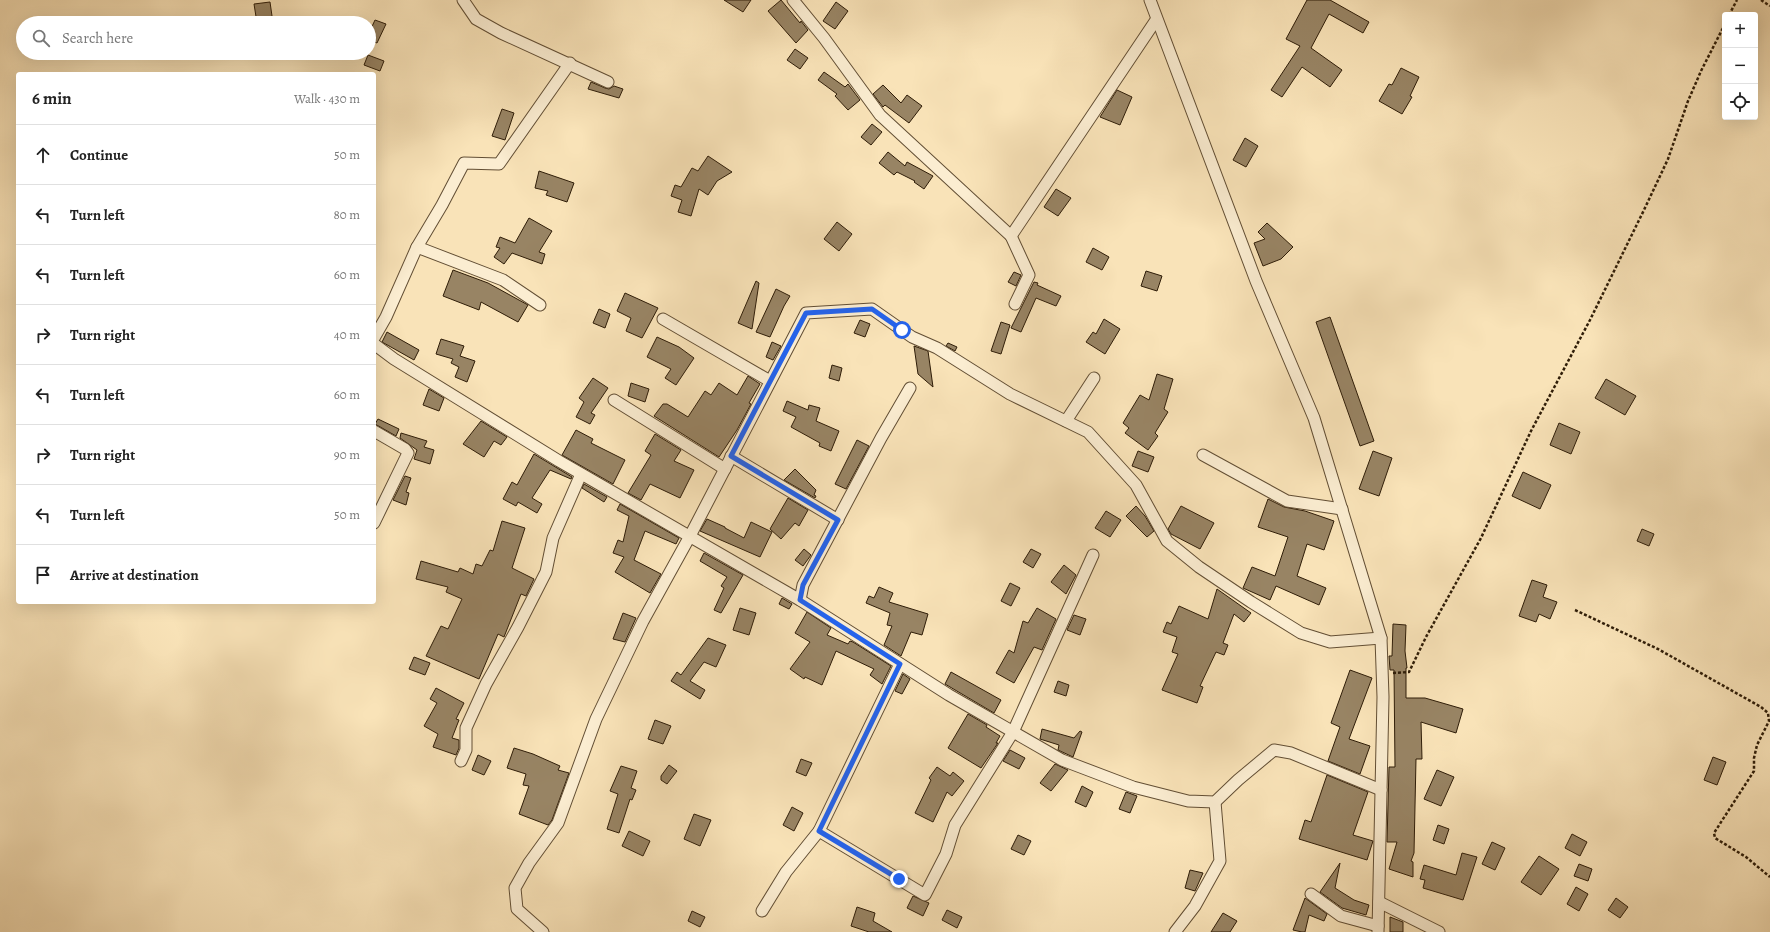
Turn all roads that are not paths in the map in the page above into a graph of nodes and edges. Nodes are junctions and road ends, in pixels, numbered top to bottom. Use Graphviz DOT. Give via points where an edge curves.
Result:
graph roads {
  1 [pos="462,0"];
  2 [pos="793,0"];
  3 [pos="1150,0"];
  4 [pos="1156,20"];
  5 [pos="570,63"];
  6 [pos="608,82"];
  7 [pos="1011,236"];
  8 [pos="417,247"];
  9 [pos="1015,304"];
  10 [pos="540,305"];
  11 [pos="663,319"];
  12 [pos="376,334"];
  13 [pos="376,346"];
  14 [pos="1094,378"];
  15 [pos="770,381"];
  16 [pos="910,388"];
  17 [pos="614,400"];
  18 [pos="1066,422"];
  19 [pos="376,432"];
  20 [pos="731,456"];
  21 [pos="1203,456"];
  22 [pos="724,469"];
  23 [pos="581,474"];
  24 [pos="1342,509"];
  25 [pos="376,519"];
  26 [pos="838,520"];
  27 [pos="690,536"];
  28 [pos="1093,556"];
  29 [pos="800,600"];
  30 [pos="1381,638"];
  31 [pos="900,664"];
  32 [pos="1013,732"];
  33 [pos="461,760"];
  34 [pos="1381,790"];
  35 [pos="1215,802"];
  36 [pos="819,831"];
  37 [pos="1311,894"];
  38 [pos="1379,902"];
  39 [pos="762,911"];
  40 [pos="1378,929"];
  41 [pos="543,932"];
  42 [pos="1175,932"];
  43 [pos="1439,932"];
  1 -- 5 [label="street" via="476,19 501,33"];
  2 -- 7 [label="street" via="880,115"];
  3 -- 4 [label="street"];
  4 -- 7 [label="street"];
  4 -- 24 [label="street" via="1256,282 1314,418"];
  5 -- 6 [label="street"];
  5 -- 8 [label="street" via="499,164 464,163"];
  7 -- 9 [label="street" via="1029,275"];
  8 -- 10 [label="street" via="503,280"];
  8 -- 12 [label="street"];
  11 -- 15 [label="street"];
  13 -- 23 [label="street"];
  14 -- 18 [label="street"];
  15 -- 18 [label="street" via="806,313 872,309 912,337 937,348 1010,394"];
  15 -- 20 [label="street"];
  16 -- 26 [label="street"];
  17 -- 22 [label="street"];
  18 -- 30 [label="street" via="1088,432 1136,485 1167,541 1199,568 1301,633 1330,642"];
  19 -- 25 [label="street" via="408,453"];
  20 -- 22 [label="street"];
  20 -- 26 [label="street"];
  21 -- 24 [label="street" via="1287,501"];
  22 -- 27 [label="street"];
  23 -- 27 [label="street"];
  23 -- 33 [label="street" via="553,538 546,572 486,684 466,728 466,750"];
  24 -- 30 [label="street"];
  26 -- 29 [label="street" via="803,585"];
  27 -- 29 [label="street"];
  27 -- 41 [label="street" via="643,621 596,719 558,823 529,863 516,888 517,908"];
  28 -- 32 [label="street"];
  29 -- 31 [label="street"];
  30 -- 34 [label="street"];
  31 -- 32 [label="street"];
  31 -- 36 [label="street"];
  32 -- 35 [label="street" via="1062,760 1133,787 1188,801"];
  32 -- 36 [label="street" via="955,826 946,854 925,895"];
  34 -- 35 [label="street" via="1291,753 1274,750"];
  34 -- 38 [label="street"];
  35 -- 42 [label="street" via="1220,861 1195,906"];
  36 -- 39 [label="street" via="786,872"];
  37 -- 40 [label="street" via="1341,916"];
  38 -- 40 [label="street"];
  38 -- 43 [label="street"];
}
